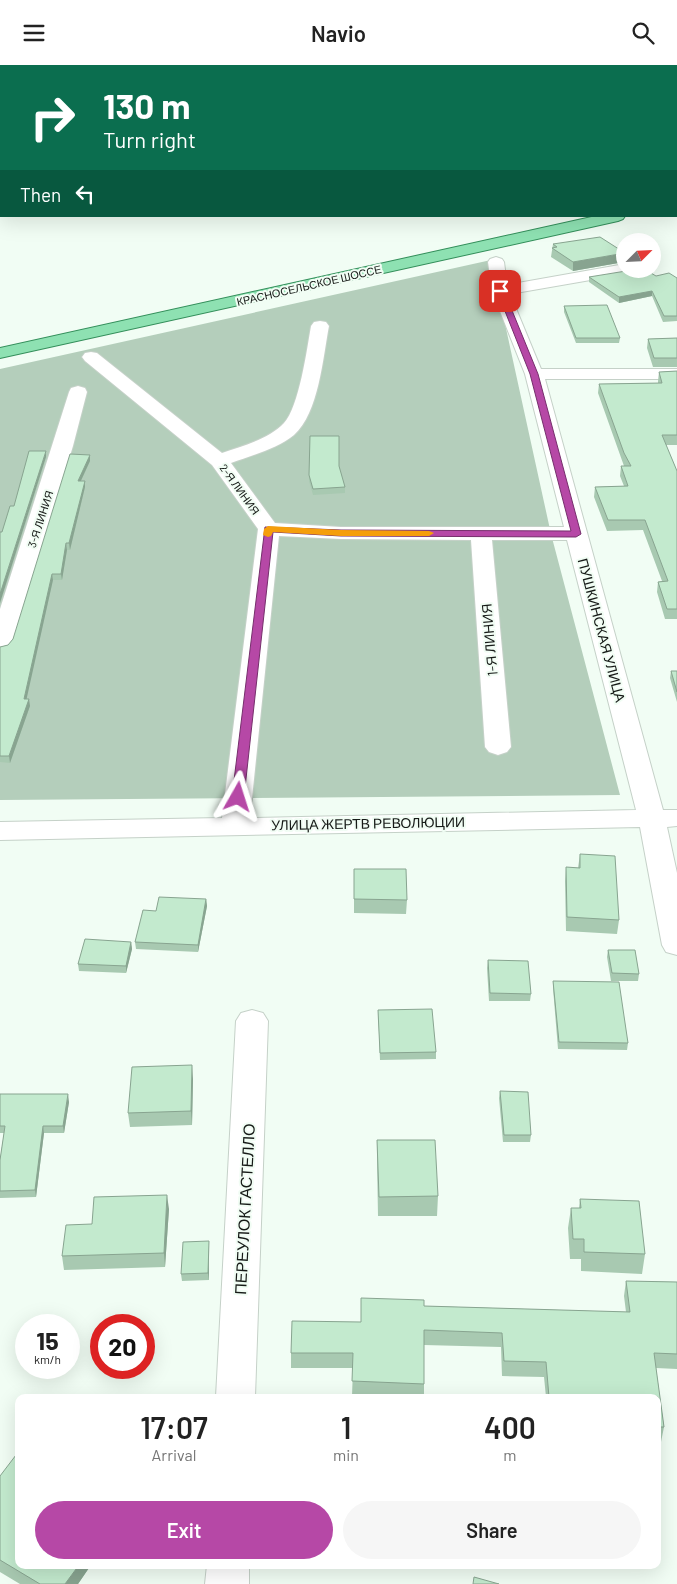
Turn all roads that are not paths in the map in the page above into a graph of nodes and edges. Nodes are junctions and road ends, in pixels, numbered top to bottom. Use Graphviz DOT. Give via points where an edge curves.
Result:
graph roads {
  1 [pos="613,217"];
  2 [pos="496,262"];
  3 [pos="616,271"];
  4 [pos="500,291"];
  5 [pos="320,326"];
  6 [pos="0,353"];
  7 [pos="91,357"];
  8 [pos="534,374"];
  9 [pos="677,374"];
  10 [pos="78,392"];
  11 [pos="219,461"];
  12 [pos="268,529"];
  13 [pos="481,534"];
  14 [pos="576,534"];
  15 [pos="0,645"];
  16 [pos="498,747"];
  17 [pos="665,818"];
  18 [pos="234,826"];
  19 [pos="0,831"];
  20 [pos="677,945"];
  21 [pos="252,1021"];
  22 [pos="235,1394"];
  23 [pos="228,1569"];
  24 [pos="227,1584"];
  1 -- 6 [label="main road, КРАСНОСЕЛЬСКОЕ ШОССЕ"];
  2 -- 4 [label="street, ПУШКИНСКАЯ УЛИЦА"];
  3 -- 4 [label="street"];
  4 -- 8 [label="street, ПУШКИНСКАЯ УЛИЦА"];
  5 -- 11 [label="street" via="305,400 293,426 266,443"];
  7 -- 11 [label="street, 2-Я ЛИНИЯ"];
  8 -- 9 [label="street"];
  8 -- 14 [label="street, ПУШКИНСКАЯ УЛИЦА"];
  10 -- 15 [label="street, 3-Я ЛИНИЯ"];
  11 -- 12 [label="street, 2-Я ЛИНИЯ"];
  12 -- 13 [label="street"];
  12 -- 18 [label="street, 2-Я ЛИНИЯ"];
  13 -- 14 [label="street"];
  13 -- 16 [label="street, 1-Я ЛИНИЯ"];
  14 -- 17 [label="street, ПУШКИНСКАЯ УЛИЦА"];
  17 -- 18 [label="street, УЛИЦА ЖЕРТВ РЕВОЛЮЦИИ"];
  17 -- 20 [label="street, ПУШКИНСКАЯ УЛИЦА"];
  18 -- 19 [label="street, УЛИЦА ЖЕРТВ РЕВОЛЮЦИИ"];
  21 -- 22 [label="street, ПЕРЕУЛОК ГАСТЕЛЛО"];
  23 -- 24 [label="street"];
}
